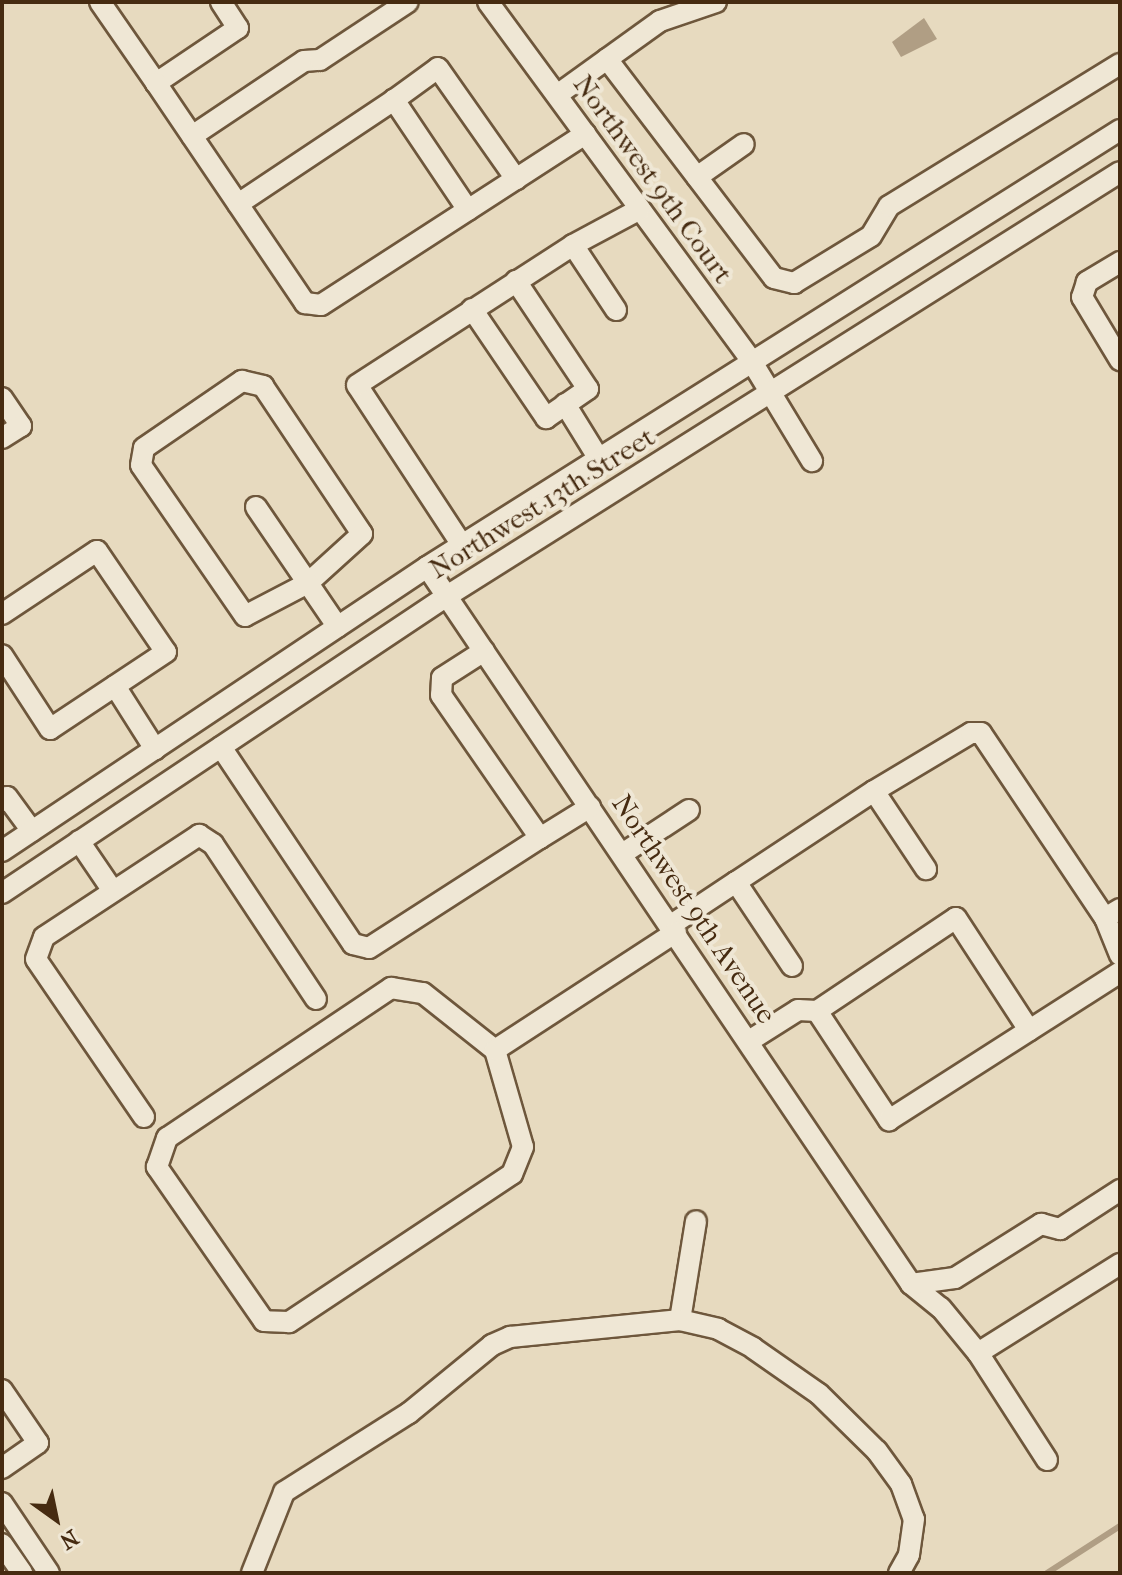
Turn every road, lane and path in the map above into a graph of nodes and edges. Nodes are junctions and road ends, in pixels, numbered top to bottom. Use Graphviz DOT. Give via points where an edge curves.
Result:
graph roads {
  1 [pos="100,2"];
  2 [pos="221,2"];
  3 [pos="408,2"];
  4 [pos="488,2"];
  5 [pos="716,2"];
  6 [pos="607,59"];
  7 [pos="1120,64"];
  8 [pos="156,83"];
  9 [pos="557,95"];
  10 [pos="394,100"];
  11 [pos="1120,130"];
  12 [pos="585,134"];
  13 [pos="192,136"];
  14 [pos="744,144"];
  15 [pos="1120,172"];
  16 [pos="697,177"];
  17 [pos="516,179"];
  18 [pos="238,204"];
  19 [pos="640,209"];
  20 [pos="468,210"];
  21 [pos="573,245"];
  22 [pos="1120,262"];
  23 [pos="516,281"];
  24 [pos="472,309"];
  25 [pos="616,310"];
  26 [pos="1114,336"];
  27 [pos="1120,360"];
  28 [pos="752,362"];
  29 [pos="769,392"];
  30 [pos="2,398"];
  31 [pos="565,404"];
  32 [pos="2,438"];
  33 [pos="599,459"];
  34 [pos="812,461"];
  35 [pos="256,507"];
  36 [pos="462,545"];
  37 [pos="427,567"];
  38 [pos="308,583"];
  39 [pos="447,596"];
  40 [pos="2,614"];
  41 [pos="338,627"];
  42 [pos="484,651"];
  43 [pos="2,655"];
  44 [pos="115,686"];
  45 [pos="221,747"];
  46 [pos="155,749"];
  47 [pos="874,791"];
  48 [pos="2,801"];
  49 [pos="590,807"];
  50 [pos="689,810"];
  51 [pos="32,831"];
  52 [pos="540,838"];
  53 [pos="79,841"];
  54 [pos="2,851"];
  55 [pos="622,854"];
  56 [pos="926,869"];
  57 [pos="736,882"];
  58 [pos="113,891"];
  59 [pos="2,893"];
  60 [pos="1113,914"];
  61 [pos="673,928"];
  62 [pos="1120,955"];
  63 [pos="792,966"];
  64 [pos="1120,972"];
  65 [pos="316,999"];
  66 [pos="817,1011"];
  67 [pos="1029,1030"];
  68 [pos="749,1041"];
  69 [pos="495,1050"];
  70 [pos="144,1117"];
  71 [pos="1120,1190"];
  72 [pos="696,1221"];
  73 [pos="1120,1264"];
  74 [pos="911,1284"];
  75 [pos="680,1320"];
  76 [pos="978,1353"];
  77 [pos="2,1390"];
  78 [pos="1047,1460"];
  79 [pos="2,1468"];
  80 [pos="2,1503"];
  81 [pos="2,1544"];
  82 [pos="22,1573"];
  83 [pos="49,1573"];
  84 [pos="252,1573"];
  85 [pos="899,1573"];
  1 -- 8 [label="street"];
  2 -- 8 [label="street" via="238,28"];
  3 -- 13 [label="street" via="320,60 304,61"];
  4 -- 9 [label="street, Northwest 9th Court"];
  5 -- 6 [label="street" via="660,21"];
  6 -- 9 [label="street"];
  6 -- 16 [label="street"];
  7 -- 16 [label="street" via="889,206 871,236 794,283 774,278"];
  8 -- 13 [label="street"];
  9 -- 12 [label="street, Northwest 9th Court"];
  10 -- 17 [label="street" via="438,68"];
  10 -- 18 [label="street"];
  10 -- 20 [label="street"];
  11 -- 28 [label="street, Northwest 13th Street"];
  12 -- 17 [label="street"];
  12 -- 19 [label="street, Northwest 9th Court"];
  13 -- 18 [label="street"];
  14 -- 16 [label="street"];
  15 -- 29 [label="street, Northwest 13th Street"];
  17 -- 20 [label="street"];
  18 -- 20 [label="street" via="305,303 321,305"];
  19 -- 21 [label="street"];
  19 -- 28 [label="street, Northwest 9th Court"];
  21 -- 23 [label="street"];
  21 -- 25 [label="street"];
  22 -- 26 [label="street" via="1087,282 1082,297"];
  23 -- 24 [label="street"];
  23 -- 31 [label="street" via="588,389"];
  24 -- 31 [label="street" via="546,418"];
  24 -- 36 [label="street" via="357,385"];
  26 -- 27 [label="street"];
  28 -- 29 [label="street, Northwest 9th Court"];
  28 -- 33 [label="street, Northwest 13th Street"];
  29 -- 34 [label="street, Northwest 9th Court"];
  29 -- 39 [label="street, Northwest 13th Street"];
  30 -- 32 [label="street" via="21,426"];
  31 -- 33 [label="street"];
  33 -- 36 [label="street, Northwest 13th Street"];
  35 -- 38 [label="street"];
  36 -- 37 [label="street, Northwest 13th Street"];
  37 -- 39 [label="street, Northwest 9th Avenue"];
  37 -- 41 [label="street, Northwest 13th Street"];
  38 -- 38 [label="street" via="362,534 263,386 242,381 144,448 141,465 245,616"];
  38 -- 41 [label="street"];
  39 -- 42 [label="street, Northwest 9th Avenue"];
  39 -- 45 [label="street, Northwest 13th Street"];
  40 -- 44 [label="street" via="97,551 166,652"];
  41 -- 46 [label="street, Northwest 13th Street"];
  42 -- 49 [label="street, Northwest 9th Avenue"];
  42 -- 52 [label="street" via="442,678 441,695"];
  43 -- 44 [label="street" via="50,729"];
  44 -- 46 [label="street"];
  45 -- 52 [label="street" via="353,944 369,948"];
  45 -- 53 [label="street, Northwest 13th Street"];
  46 -- 51 [label="street, Northwest 13th Street"];
  47 -- 56 [label="street"];
  47 -- 57 [label="street"];
  47 -- 60 [label="street" via="971,733 987,736"];
  48 -- 51 [label="street" via="7,797"];
  49 -- 52 [label="street"];
  49 -- 55 [label="street, Northwest 9th Avenue"];
  50 -- 55 [label="street"];
  51 -- 54 [label="street, Northwest 13th Street"];
  53 -- 58 [label="street"];
  53 -- 59 [label="street, Northwest 13th Street"];
  55 -- 61 [label="street, Northwest 9th Avenue"];
  57 -- 61 [label="street"];
  57 -- 63 [label="street"];
  58 -- 65 [label="street" via="199,835 213,844"];
  58 -- 70 [label="street" via="44,937 36,959"];
  60 -- 62 [label="street"];
  61 -- 68 [label="street, Northwest 9th Avenue"];
  61 -- 69 [label="street"];
  64 -- 67 [label="street"];
  66 -- 67 [label="street" via="889,1120"];
  66 -- 67 [label="street" via="956,918"];
  66 -- 68 [label="street" via="798,1010"];
  68 -- 74 [label="street, Northwest 9th Avenue"];
  69 -- 69 [label="street" via="423,993 391,988 167,1138 157,1167 264,1321 289,1322 512,1174 523,1147"];
  71 -- 74 [label="street" via="1060,1229 1041,1224 955,1278"];
  72 -- 75 [label="street"];
  73 -- 76 [label="street"];
  74 -- 76 [label="street, Northwest 9th Avenue" via="941,1308"];
  75 -- 84 [label="street" via="510,1337 492,1345 409,1413 284,1492"];
  75 -- 85 [label="street" via="718,1329 753,1348 819,1394 877,1451 901,1484 914,1519 909,1555"];
  76 -- 78 [label="street, Northwest 9th Avenue"];
  77 -- 79 [label="street" via="38,1443"];
  80 -- 83 [label="street"];
  81 -- 82 [label="street"];
}
